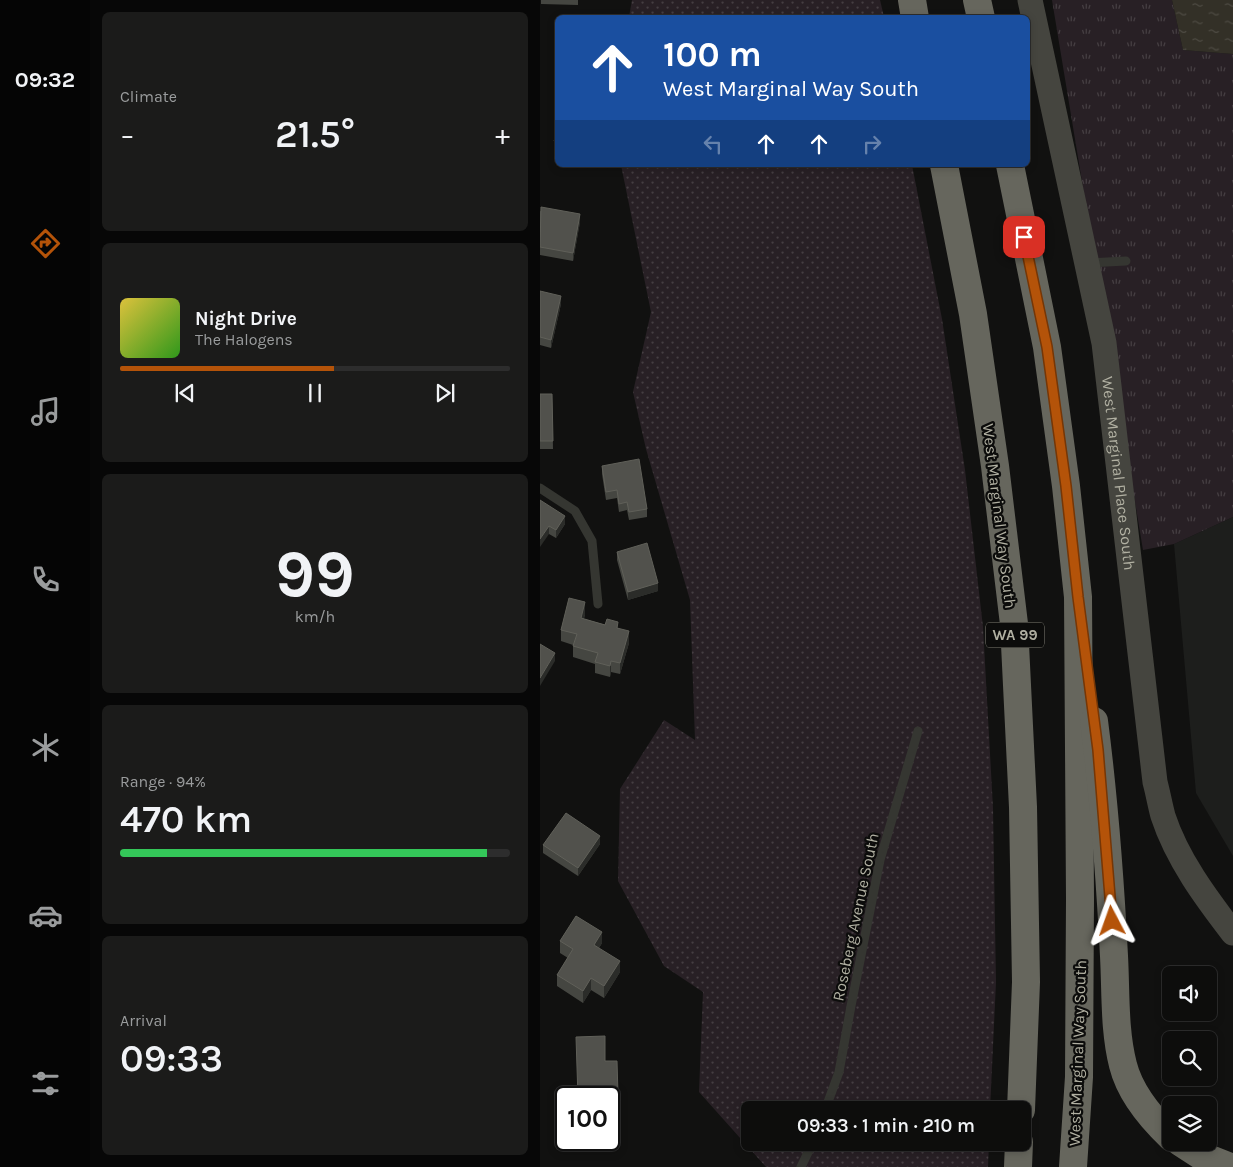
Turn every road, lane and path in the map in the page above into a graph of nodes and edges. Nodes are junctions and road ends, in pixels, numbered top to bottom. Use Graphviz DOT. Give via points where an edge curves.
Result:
graph roads {
  1 [pos="912,0"];
  2 [pos="977,0"];
  3 [pos="1030,0"];
  4 [pos="914,15"];
  5 [pos="980,15"];
  6 [pos="944,167"];
  7 [pos="1010,167"];
  8 [pos="1126,261"];
  9 [pos="1087,263"];
  10 [pos="540,488"];
  11 [pos="1078,597"];
  12 [pos="598,604"];
  13 [pos="918,732"];
  14 [pos="1233,933"];
  15 [pos="828,1101"];
  16 [pos="1021,1101"];
  17 [pos="1162,1127"];
  18 [pos="809,1151"];
  19 [pos="1019,1151"];
  20 [pos="1194,1151"];
  21 [pos="801,1167"];
  22 [pos="1018,1167"];
  23 [pos="1073,1167"];
  24 [pos="1230,1167"];
  1 -- 4 [label="highway"];
  2 -- 5 [label="highway"];
  3 -- 9 [label="street, West Marginal Place South"];
  6 -- 16 [label="highway, West Marginal Way South / WA 99" via="972,314 1014,624 1023,807 1026,982"];
  7 -- 11 [label="highway, West Marginal Way South" via="1047,347"];
  8 -- 9 [label="lane"];
  9 -- 14 [label="street, West Marginal Place South" via="1104,343 1155,782 1164,817 1181,856 1207,900"];
  10 -- 12 [label="lane" via="576,511 592,541"];
  11 -- 17 [label="highway" via="1098,750 1123,1066 1146,1109"];
  11 -- 23 [label="highway, West Marginal Way South" via="1079,1067"];
  13 -- 15 [label="lane, Roseberg Avenue South" via="880,860 839,1072"];
  18 -- 21 [label="lane"];
  19 -- 22 [label="highway"];
  20 -- 24 [label="highway"];
}
